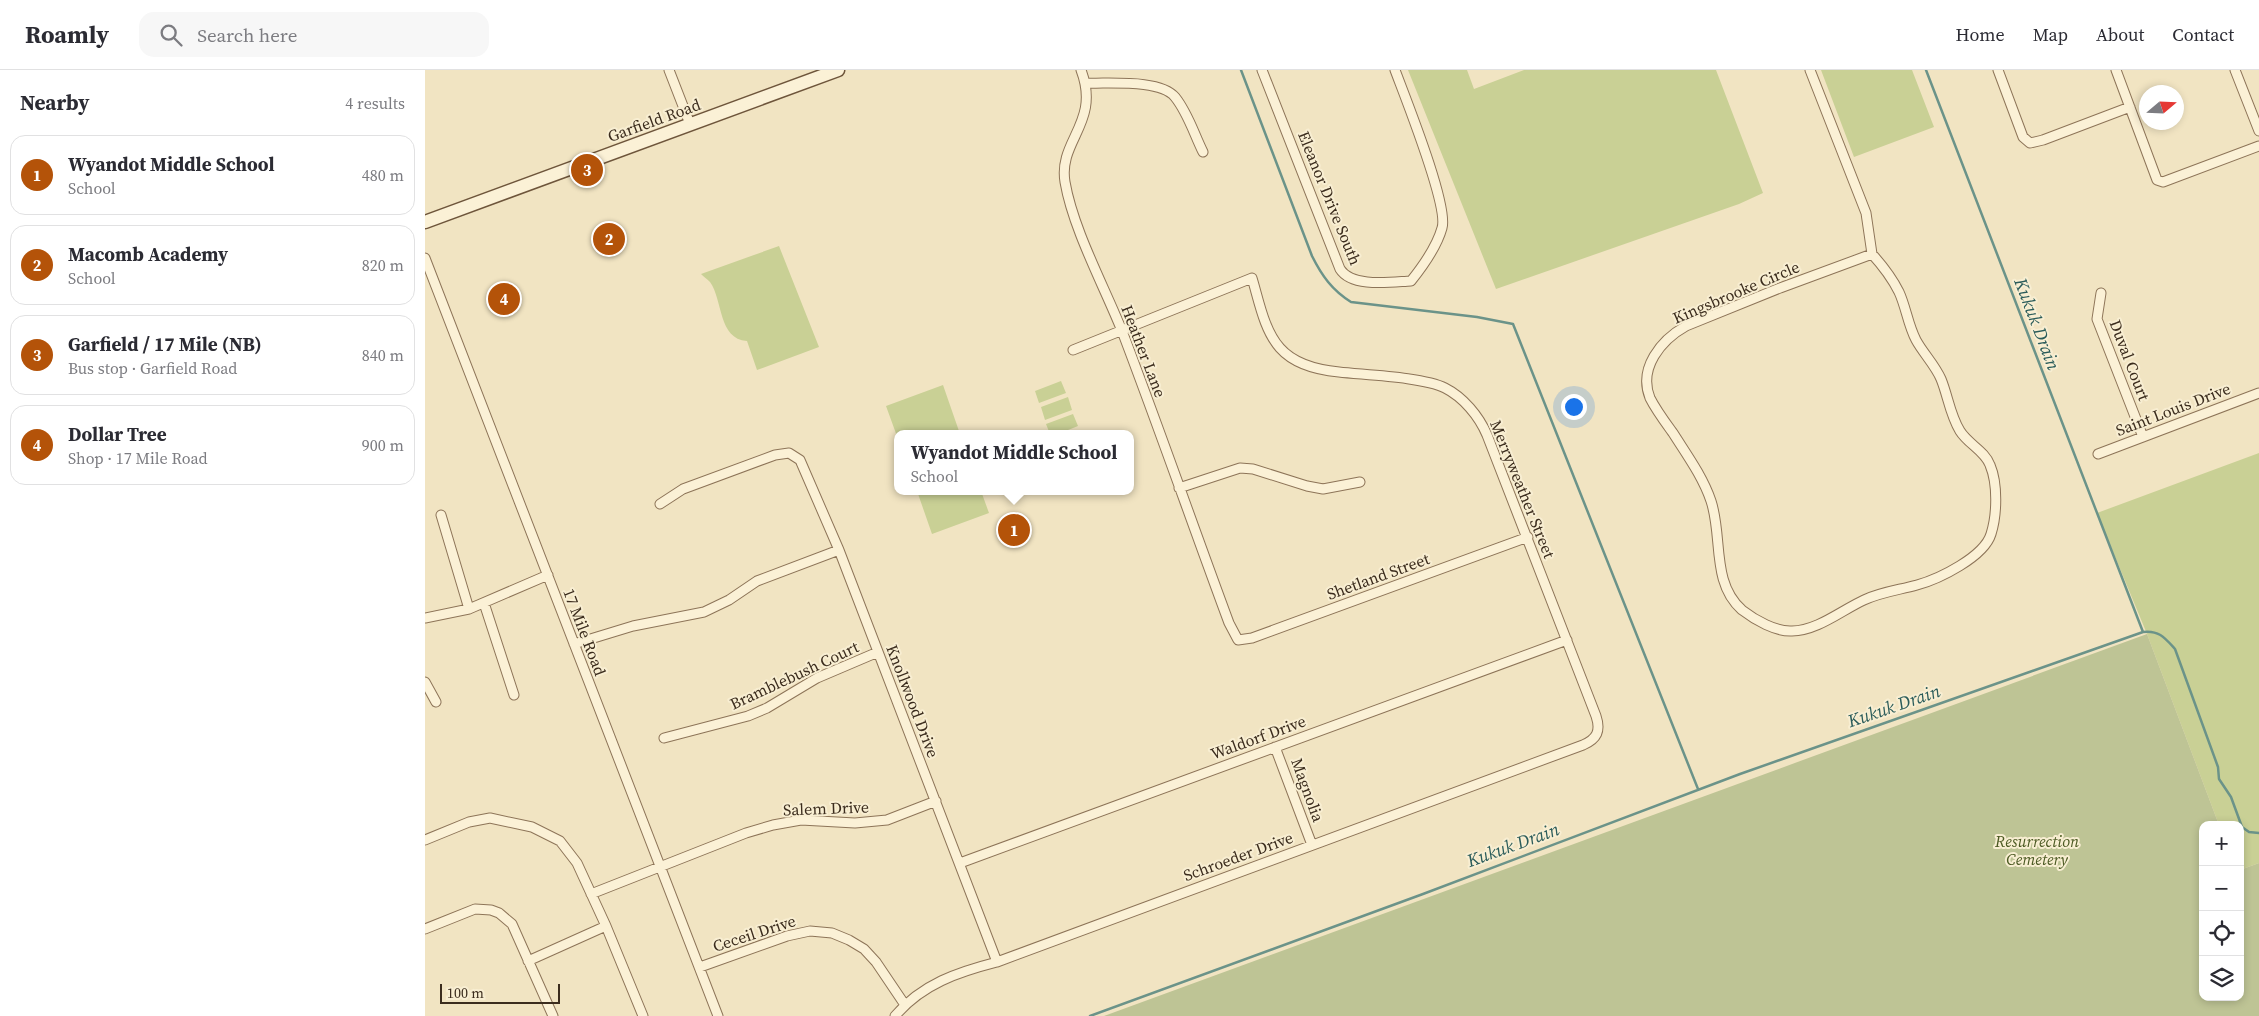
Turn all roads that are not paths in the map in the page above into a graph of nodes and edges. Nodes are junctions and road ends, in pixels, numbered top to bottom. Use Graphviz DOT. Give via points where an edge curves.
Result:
graph roads {
  1 [pos="669,70"];
  2 [pos="839,70"];
  3 [pos="1081,70"];
  4 [pos="1262,70"];
  5 [pos="1395,70"];
  6 [pos="1810,70"];
  7 [pos="1998,70"];
  8 [pos="2115,70"];
  9 [pos="2235,70"];
  10 [pos="1086,83"];
  11 [pos="2130,107"];
  12 [pos="690,124"];
  13 [pos="2259,131"];
  14 [pos="2259,146"];
  15 [pos="1203,152"];
  16 [pos="425,222"];
  17 [pos="1872,254"];
  18 [pos="425,258"];
  19 [pos="2101,293"];
  20 [pos="1122,330"];
  21 [pos="1073,350"];
  22 [pos="2259,393"];
  23 [pos="2143,437"];
  24 [pos="2098,454"];
  25 [pos="1360,482"];
  26 [pos="1179,488"];
  27 [pos="660,504"];
  28 [pos="441,515"];
  29 [pos="1527,537"];
  30 [pos="839,550"];
  31 [pos="548,575"];
  32 [pos="484,603"];
  33 [pos="469,608"];
  34 [pos="425,618"];
  35 [pos="1238,640"];
  36 [pos="1567,640"];
  37 [pos="575,644"];
  38 [pos="878,652"];
  39 [pos="425,682"];
  40 [pos="514,695"];
  41 [pos="437,702"];
  42 [pos="1598,735"];
  43 [pos="663,738"];
  44 [pos="1275,747"];
  45 [pos="936,801"];
  46 [pos="425,840"];
  47 [pos="1312,845"];
  48 [pos="960,863"];
  49 [pos="660,865"];
  50 [pos="591,894"];
  51 [pos="606,926"];
  52 [pos="425,929"];
  53 [pos="528,961"];
  54 [pos="997,962"];
  55 [pos="700,967"];
  56 [pos="905,1005"];
  57 [pos="553,1016"];
  58 [pos="643,1016"];
  59 [pos="718,1016"];
  60 [pos="895,1016"];
  1 -- 12 [label="street"];
  2 -- 12 [label="main road, Garfield Road"];
  3 -- 10 [label="street, Heather Lane"];
  4 -- 5 [label="street, Eleanor Drive South" via="1343,275 1365,282 1411,281 1421,269 1442,228 1443,218 1421,140"];
  6 -- 17 [label="street" via="1866,213"];
  7 -- 11 [label="street" via="2027,142 2043,140"];
  8 -- 11 [label="street"];
  9 -- 13 [label="street"];
  10 -- 15 [label="street" via="1152,85 1174,95 1187,115"];
  10 -- 20 [label="street, Heather Lane" via="1087,108 1066,160 1065,182 1074,216"];
  11 -- 14 [label="street" via="2157,180 2163,182"];
  12 -- 16 [label="main road, Garfield Road"];
  17 -- 17 [label="street, Kingsbrooke Circle" via="1686,326 1659,348 1647,374 1652,400 1711,500 1723,581 1733,602 1756,619 1781,630 1808,629 1875,595 1939,577 1981,550 1992,530 1995,497 1990,464 1961,433 1939,375 1916,340 1899,293"];
  18 -- 31 [label="street, 17 Mile Road"];
  19 -- 23 [label="street, Duval Court" via="2097,319"];
  20 -- 21 [label="street"];
  20 -- 26 [label="street, Heather Lane"];
  20 -- 29 [label="street, Merryweather Street" via="1252,278 1274,340 1291,358 1331,371 1424,382 1444,387 1458,396 1481,421"];
  22 -- 23 [label="street, Saint Louis Drive"];
  23 -- 24 [label="street, Saint Louis Drive"];
  25 -- 26 [label="street" via="1323,489 1240,468"];
  26 -- 35 [label="street, Heather Lane"];
  27 -- 30 [label="street, Knollwood Drive" via="683,489 775,455 789,453 803,465"];
  28 -- 33 [label="street"];
  29 -- 35 [label="street, Shetland Street" via="1252,638"];
  29 -- 36 [label="street, Merryweather Street"];
  30 -- 37 [label="street" via="764,578 704,612 633,626"];
  30 -- 38 [label="street, Knollwood Drive"];
  31 -- 32 [label="street"];
  31 -- 37 [label="street, 17 Mile Road"];
  32 -- 33 [label="street"];
  32 -- 40 [label="street"];
  33 -- 34 [label="street"];
  36 -- 42 [label="street, Merryweather Street" via="1596,716"];
  36 -- 44 [label="street, Waldorf Drive"];
  37 -- 49 [label="street, 17 Mile Road"];
  38 -- 43 [label="street, Bramblebush Court" via="817,678 748,716"];
  38 -- 45 [label="street, Knollwood Drive"];
  39 -- 41 [label="street"];
  42 -- 47 [label="street, Schroeder Drive" via="1583,745"];
  44 -- 47 [label="street, Magnolia"];
  44 -- 48 [label="street, Waldorf Drive"];
  45 -- 48 [label="street, Knollwood Drive"];
  45 -- 49 [label="street, Salem Drive" via="887,820 855,823 801,820 773,825"];
  46 -- 50 [label="street" via="469,822 490,818 532,827 567,847"];
  47 -- 54 [label="street, Schroeder Drive"];
  48 -- 54 [label="street, Knollwood Drive"];
  49 -- 50 [label="street, Salem Drive"];
  49 -- 55 [label="street, 17 Mile Road"];
  50 -- 51 [label="street"];
  51 -- 53 [label="street"];
  51 -- 58 [label="street"];
  52 -- 53 [label="street" via="475,909 491,910 512,924"];
  53 -- 57 [label="street"];
  54 -- 56 [label="street, Schroeder Drive" via="961,971 931,985"];
  55 -- 56 [label="street, Ceceil Drive" via="787,936 810,931 832,932 864,949"];
  55 -- 59 [label="street, 17 Mile Road"];
  56 -- 60 [label="street, Schroeder Drive"];
}
